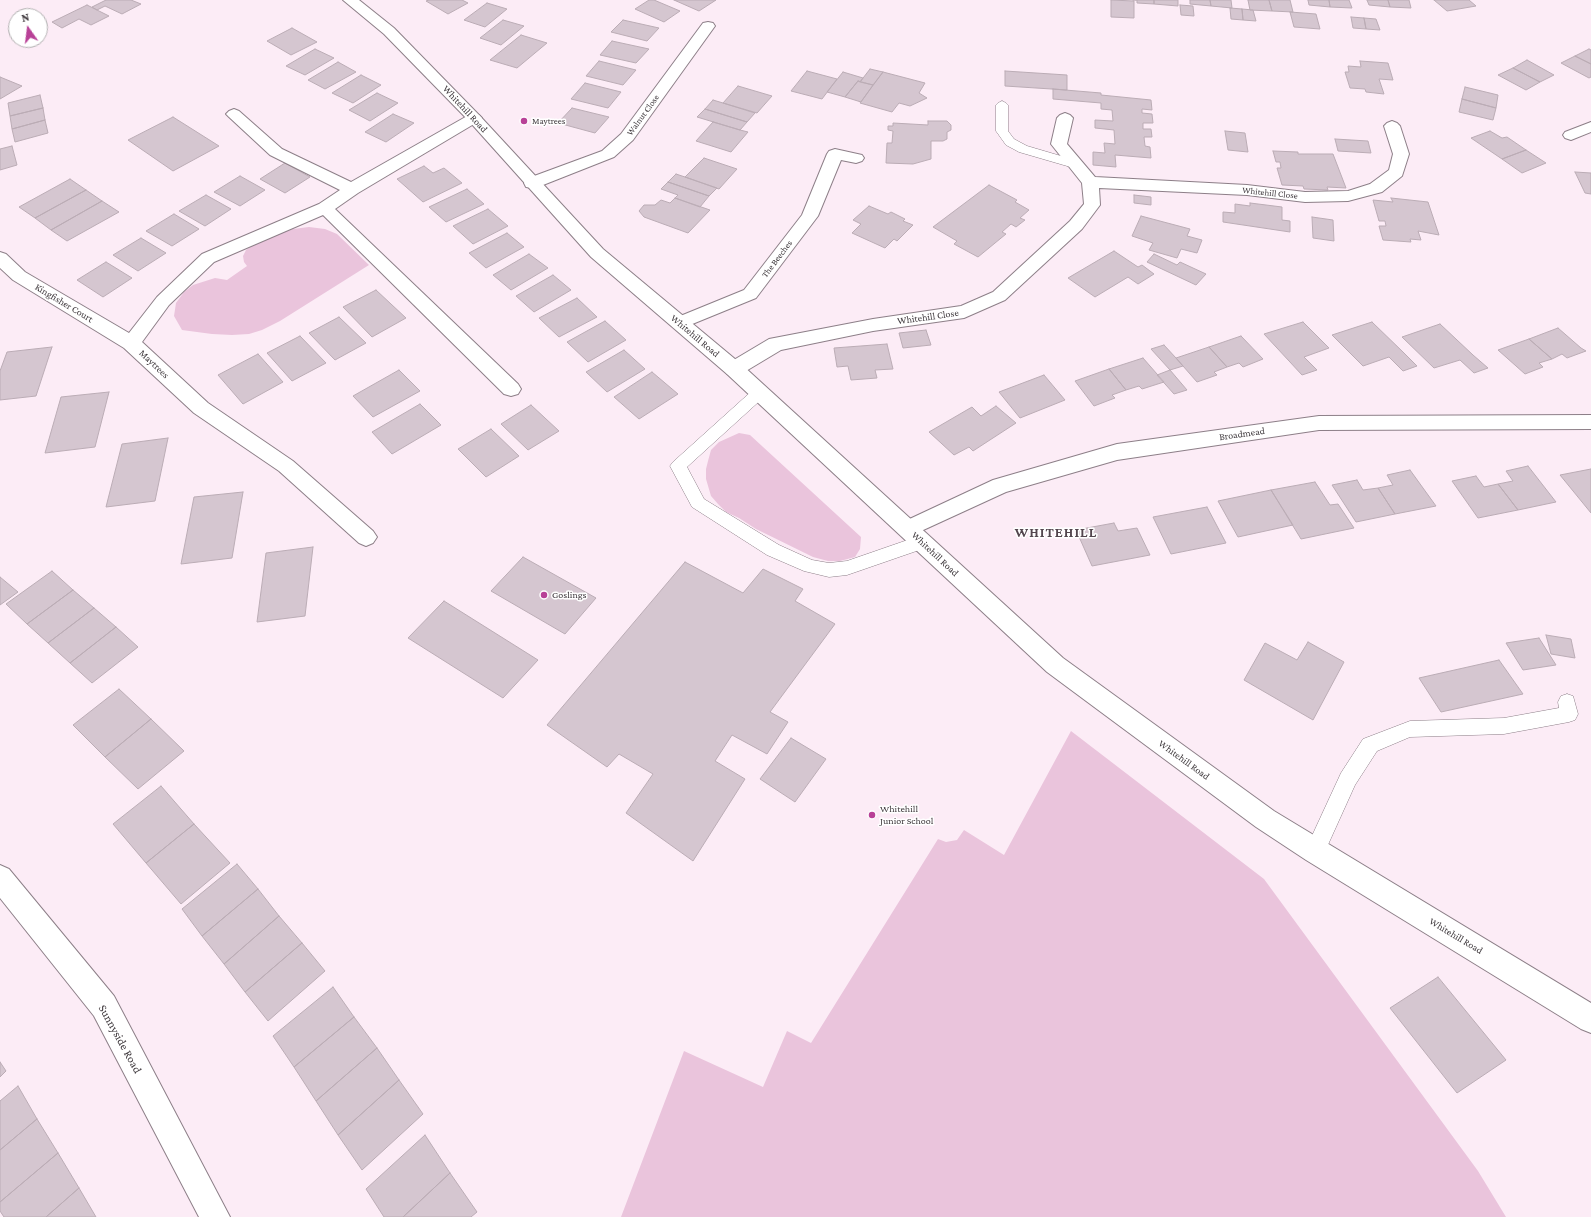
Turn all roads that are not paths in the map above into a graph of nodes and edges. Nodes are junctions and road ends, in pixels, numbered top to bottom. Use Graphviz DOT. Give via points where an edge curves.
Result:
graph roads {
  1 [pos="350,0"];
  2 [pos="708,26"];
  3 [pos="1002,105"];
  4 [pos="234,114"];
  5 [pos="474,118"];
  6 [pos="1065,118"];
  7 [pos="1392,126"];
  8 [pos="1591,127"];
  9 [pos="1571,135"];
  10 [pos="818,151"];
  11 [pos="835,154"];
  12 [pos="856,158"];
  13 [pos="1074,164"];
  14 [pos="1090,182"];
  15 [pos="532,183"];
  16 [pos="352,189"];
  17 [pos="325,208"];
  18 [pos="0,258"];
  19 [pos="679,323"];
  20 [pos="132,343"];
  21 [pos="734,369"];
  22 [pos="511,389"];
  23 [pos="759,393"];
  24 [pos="1591,422"];
  25 [pos="366,536"];
  26 [pos="915,536"];
  27 [pos="1568,702"];
  28 [pos="1315,851"];
  29 [pos="0,878"];
  30 [pos="1591,1019"];
  31 [pos="215,1217"];
  1 -- 5 [label="street, Whitehill Road" via="389,31"];
  2 -- 15 [label="street, Walnut Close" via="627,137 613,150"];
  3 -- 13 [label="lane" via="1002,131 1010,142 1023,149"];
  4 -- 16 [label="street" via="276,152"];
  5 -- 15 [label="street, Whitehill Road"];
  5 -- 16 [label="street, Maytrees"];
  6 -- 13 [label="street" via="1059,144"];
  7 -- 14 [label="street, Whitehill Close" via="1401,154 1396,172 1376,188 1348,196 1305,197 1247,190"];
  8 -- 9 [label="street"];
  10 -- 11 [label="street"];
  11 -- 12 [label="street"];
  11 -- 19 [label="street, The Beeches" via="810,216 750,294"];
  13 -- 14 [label="street"];
  14 -- 21 [label="street, Whitehill Close" via="1092,205 1076,225 999,296 964,312 873,325 776,344"];
  15 -- 19 [label="street, Whitehill Road" via="597,253"];
  16 -- 17 [label="street, Maytrees"];
  17 -- 20 [label="street, Maytrees" via="208,258 163,301"];
  17 -- 22 [label="street"];
  18 -- 20 [label="street, Kingfisher Court" via="18,276"];
  19 -- 21 [label="street, Whitehill Road"];
  20 -- 25 [label="street, Maytrees" via="201,408 286,466"];
  21 -- 23 [label="street, Whitehill Road"];
  23 -- 26 [label="street, Whitehill Road"];
  23 -- 26 [label="lane" via="678,466 698,503 773,550 810,566 828,570 847,568"];
  24 -- 26 [label="street, Broadmead" via="1319,422 1117,452 1000,486"];
  26 -- 28 [label="street, Whitehill Road" via="1055,666 1265,819"];
  27 -- 28 [label="lane" via="1569,714 1504,726 1410,729 1370,745 1348,779"];
  28 -- 30 [label="street, Whitehill Road"];
  29 -- 31 [label="street, Sunnyside Road" via="104,1006"];
}
